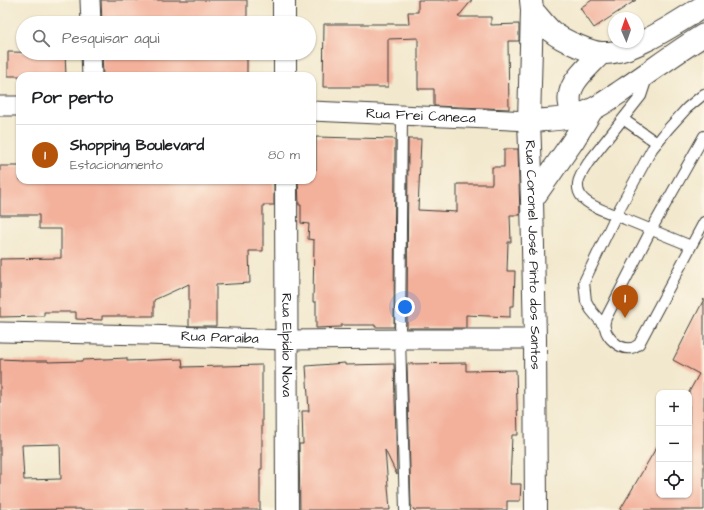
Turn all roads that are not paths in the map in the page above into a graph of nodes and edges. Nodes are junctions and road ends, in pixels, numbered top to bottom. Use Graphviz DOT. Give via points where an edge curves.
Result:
graph roads {
  1 [pos="90,0"];
  2 [pos="284,0"];
  3 [pos="532,5"];
  4 [pos="704,6"];
  5 [pos="91,16"];
  6 [pos="284,16"];
  7 [pos="704,35"];
  8 [pos="602,53"];
  9 [pos="91,60"];
  10 [pos="285,60"];
  11 [pos="92,72"];
  12 [pos="285,72"];
  13 [pos="648,73"];
  14 [pos="704,94"];
  15 [pos="0,106"];
  16 [pos="16,106"];
  17 [pos="316,111"];
  18 [pos="584,113"];
  19 [pos="402,116"];
  20 [pos="623,119"];
  21 [pos="529,121"];
  22 [pos="704,136"];
  23 [pos="657,143"];
  24 [pos="286,184"];
  25 [pos="532,200"];
  26 [pos="616,215"];
  27 [pos="704,222"];
  28 [pos="651,230"];
  29 [pos="691,246"];
  30 [pos="605,327"];
  31 [pos="0,332"];
  32 [pos="400,339"];
  33 [pos="535,339"];
  34 [pos="286,340"];
  35 [pos="287,510"];
  36 [pos="405,510"];
  37 [pos="536,510"];
  1 -- 5 [label="street"];
  2 -- 6 [label="street"];
  3 -- 8 [label="street" via="551,31 566,41"];
  3 -- 21 [label="street, Rua Coronel José Pinto dos Santos"];
  4 -- 8 [label="street" via="632,47 619,52"];
  7 -- 13 [label="street"];
  8 -- 18 [label="street" via="576,79 571,88 571,106"];
  9 -- 11 [label="street"];
  10 -- 12 [label="street"];
  13 -- 18 [label="street"];
  13 -- 20 [label="lane" via="641,96"];
  14 -- 23 [label="lane" via="687,108"];
  15 -- 16 [label="street"];
  17 -- 19 [label="street, Rua Frei Caneca"];
  18 -- 21 [label="street"];
  18 -- 25 [label="street" via="574,141"];
  19 -- 21 [label="street, Rua Frei Caneca"];
  19 -- 32 [label="lane"];
  20 -- 23 [label="lane"];
  20 -- 26 [label="lane" via="588,162 578,180 580,196"];
  21 -- 25 [label="street, Rua Coronel José Pinto dos Santos"];
  22 -- 28 [label="lane"];
  23 -- 26 [label="lane"];
  24 -- 34 [label="street, Rua Elpídio Nova"];
  25 -- 33 [label="street, Rua Coronel José Pinto dos Santos"];
  26 -- 28 [label="lane"];
  26 -- 30 [label="lane" via="584,282 586,301 590,310"];
  27 -- 29 [label="lane"];
  28 -- 29 [label="lane"];
  28 -- 30 [label="lane" via="606,318"];
  29 -- 30 [label="lane" via="639,344 632,348 622,348 611,338"];
  31 -- 34 [label="street, Rua Paraiba"];
  32 -- 33 [label="street, Rua Paraiba"];
  32 -- 34 [label="street, Rua Paraiba"];
  32 -- 36 [label="lane"];
  33 -- 37 [label="street, Rua Coronel José Pinto dos Santos"];
  34 -- 35 [label="street, Rua Elpídio Nova"];
}
